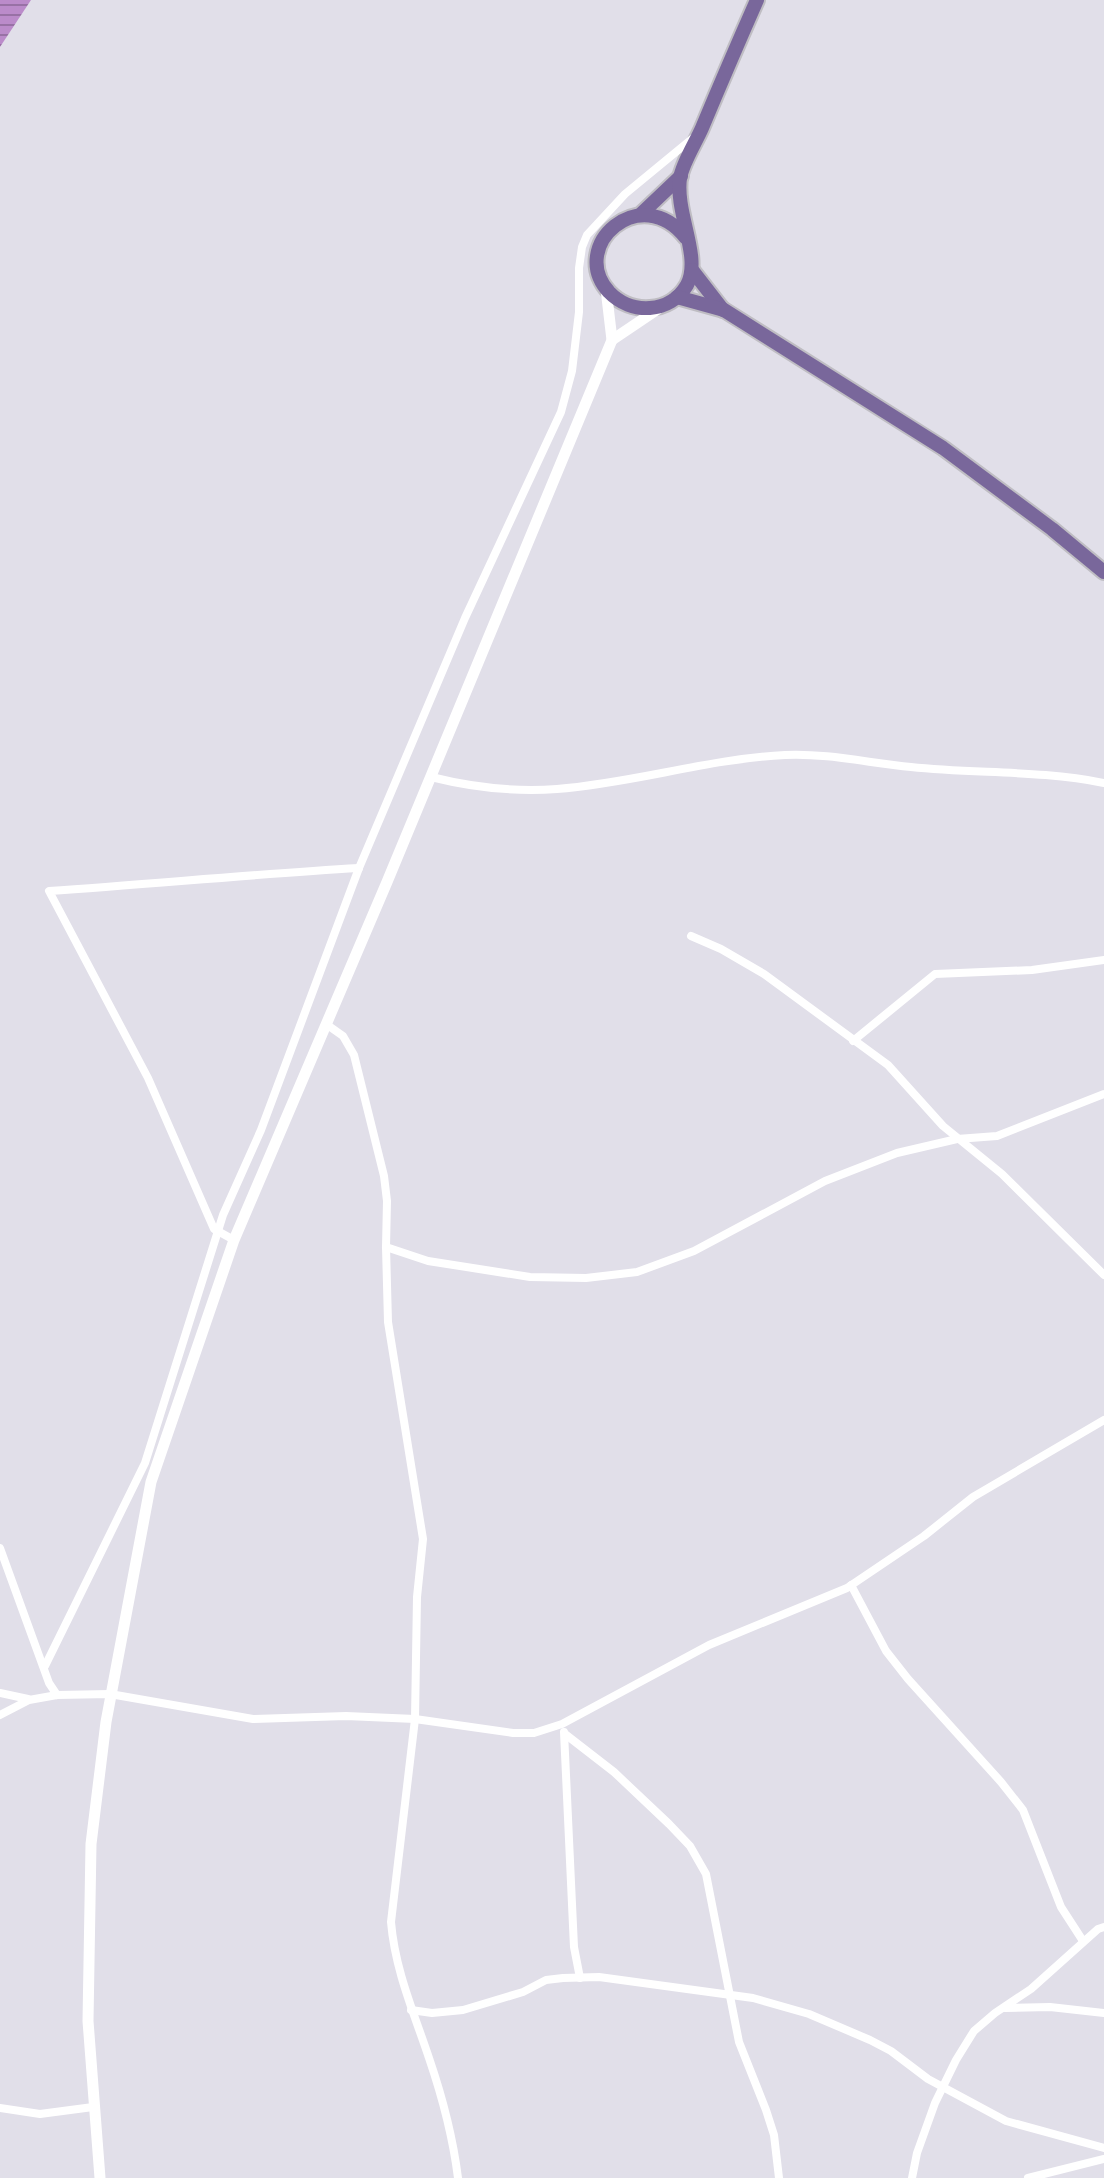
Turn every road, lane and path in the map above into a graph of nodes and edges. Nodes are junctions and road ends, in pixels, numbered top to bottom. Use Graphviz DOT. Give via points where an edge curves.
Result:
graph roads {
  1 [pos="757,0"];
  2 [pos="700,133"];
  3 [pos="681,176"];
  4 [pos="641,214"];
  5 [pos="686,238"];
  6 [pos="692,270"];
  7 [pos="606,289"];
  8 [pos="677,297"];
  9 [pos="663,306"];
  10 [pos="724,310"];
  11 [pos="612,340"];
  12 [pos="1104,572"];
  13 [pos="431,777"];
  14 [pos="1104,783"];
  15 [pos="359,868"];
  16 [pos="691,936"];
  17 [pos="1104,960"];
  18 [pos="326,1024"];
  19 [pos="853,1041"];
  20 [pos="1104,1094"];
  21 [pos="957,1139"];
  22 [pos="217,1233"];
  23 [pos="234,1240"];
  24 [pos="386,1247"];
  25 [pos="1104,1275"];
  26 [pos="1104,1420"];
  27 [pos="0,1548"];
  28 [pos="851,1585"];
  29 [pos="45,1666"];
  30 [pos="0,1693"];
  31 [pos="110,1694"];
  32 [pos="57,1695"];
  33 [pos="29,1700"];
  34 [pos="0,1715"];
  35 [pos="415,1719"];
  36 [pos="562,1724"];
  37 [pos="565,1734"];
  38 [pos="1104,1927"];
  39 [pos="1083,1941"];
  40 [pos="580,1978"];
  41 [pos="730,1996"];
  42 [pos="1003,2008"];
  43 [pos="411,2010"];
  44 [pos="1104,2013"];
  45 [pos="944,2088"];
  46 [pos="93,2107"];
  47 [pos="0,2108"];
  48 [pos="1104,2148"];
  49 [pos="1104,2159"];
  50 [pos="100,2178"];
  51 [pos="458,2178"];
  52 [pos="779,2178"];
  53 [pos="912,2178"];
  54 [pos="1028,2178"];
  1 -- 2 [label="main road"];
  2 -- 3 [label="main road"];
  2 -- 15 [label="street" via="625,194 587,235 579,268 572,371 561,412 465,618"];
  3 -- 4 [label="main road"];
  3 -- 5 [label="main road"];
  4 -- 5 [label="main road" via="667,219"];
  4 -- 7 [label="main road" via="615,225 599,248 597,262"];
  5 -- 6 [label="main road"];
  6 -- 8 [label="main road"];
  6 -- 10 [label="main road"];
  7 -- 9 [label="main road" via="631,307"];
  7 -- 11 [label="street"];
  8 -- 9 [label="main road"];
  8 -- 10 [label="main road"];
  9 -- 11 [label="street"];
  10 -- 12 [label="main road" via="943,448"];
  11 -- 13 [label="street"];
  13 -- 14 [label="street" via="555,789 786,755 1050,774"];
  13 -- 18 [label="street"];
  15 -- 22 [label="street"];
  15 -- 22 [label="street" via="49,891 148,1078"];
  16 -- 19 [label="street" via="764,974"];
  17 -- 19 [label="street" via="1032,970 935,974"];
  18 -- 23 [label="street"];
  18 -- 24 [label="street" via="343,1036 354,1055 366,1095 384,1176"];
  19 -- 21 [label="street" via="888,1065"];
  20 -- 21 [label="street" via="997,1136"];
  21 -- 24 [label="street" via="897,1153 825,1181 694,1251 637,1272 530,1277 428,1261"];
  21 -- 25 [label="street" via="1002,1174"];
  22 -- 23 [label="street"];
  22 -- 29 [label="street" via="145,1463"];
  23 -- 31 [label="street" via="151,1482"];
  24 -- 35 [label="street" via="388,1322 423,1539"];
  26 -- 28 [label="street" via="973,1497"];
  27 -- 29 [label="street"];
  28 -- 36 [label="street" via="709,1645"];
  28 -- 39 [label="street" via="886,1651 1023,1810 1061,1907"];
  29 -- 32 [label="street"];
  30 -- 33 [label="street"];
  31 -- 32 [label="street"];
  31 -- 35 [label="street" via="253,1719"];
  31 -- 46 [label="street" via="91,1844 88,2021"];
  32 -- 33 [label="street"];
  33 -- 34 [label="street"];
  35 -- 36 [label="street" via="513,1733"];
  35 -- 43 [label="street" via="391,1922"];
  36 -- 37 [label="street"];
  37 -- 40 [label="street" via="574,1947"];
  37 -- 41 [label="street" via="614,1772 690,1846 706,1874"];
  38 -- 39 [label="street"];
  39 -- 42 [label="street"];
  40 -- 41 [label="street"];
  40 -- 43 [label="street" via="546,1980 463,2010"];
  41 -- 45 [label="street" via="809,2014 891,2051"];
  41 -- 52 [label="street" via="739,2042 774,2135"];
  42 -- 44 [label="street"];
  42 -- 45 [label="street" via="974,2031"];
  43 -- 51 [label="street" via="430,2059"];
  45 -- 48 [label="street" via="1006,2121"];
  45 -- 53 [label="street"];
  46 -- 47 [label="street" via="40,2114"];
  46 -- 50 [label="street"];
  49 -- 54 [label="street"];
}
